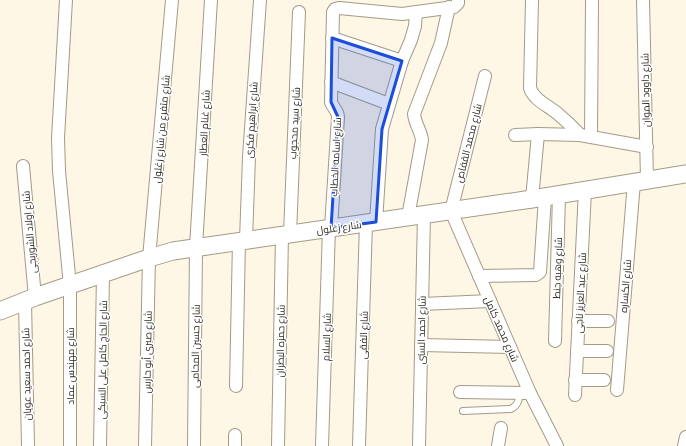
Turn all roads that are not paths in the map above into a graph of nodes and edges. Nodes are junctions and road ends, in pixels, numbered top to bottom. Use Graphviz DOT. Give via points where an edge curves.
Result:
graph roads {
  1 [pos="66,0"];
  2 [pos="172,0"];
  3 [pos="211,0"];
  4 [pos="260,0"];
  5 [pos="532,0"];
  6 [pos="592,0"];
  7 [pos="643,0"];
  8 [pos="454,4"];
  9 [pos="299,12"];
  10 [pos="416,12"];
  11 [pos="332,38"];
  12 [pos="402,61"];
  13 [pos="485,76"];
  14 [pos="331,82"];
  15 [pos="389,104"];
  16 [pos="538,134"];
  17 [pos="515,135"];
  18 [pos="585,136"];
  19 [pos="647,147"];
  20 [pos="23,166"];
  21 [pos="686,174"];
  22 [pos="640,181"];
  23 [pos="585,190"];
  24 [pos="545,197"];
  25 [pos="450,211"];
  26 [pos="416,216"];
  27 [pos="371,222"];
  28 [pos="330,228"];
  29 [pos="286,235"];
  30 [pos="242,241"];
  31 [pos="196,247"];
  32 [pos="149,258"];
  33 [pos="104,274"];
  34 [pos="479,276"];
  35 [pos="70,286"];
  36 [pos="30,299"];
  37 [pos="490,301"];
  38 [pos="422,304"];
  39 [pos="0,311"];
  40 [pos="578,321"];
  41 [pos="608,321"];
  42 [pos="555,341"];
  43 [pos="421,345"];
  44 [pos="510,347"];
  45 [pos="577,351"];
  46 [pos="607,351"];
  47 [pos="576,380"];
  48 [pos="604,380"];
  49 [pos="236,386"];
  50 [pos="617,390"];
  51 [pos="460,392"];
  52 [pos="525,393"];
  53 [pos="575,395"];
  54 [pos="463,411"];
  55 [pos="501,428"];
  56 [pos="686,437"];
  57 [pos="28,446"];
  58 [pos="70,446"];
  59 [pos="100,446"];
  60 [pos="145,446"];
  61 [pos="194,446"];
  62 [pos="278,446"];
  63 [pos="322,446"];
  64 [pos="359,446"];
  65 [pos="419,446"];
  66 [pos="498,446"];
  67 [pos="557,446"];
  68 [pos="684,446"];
  1 -- 35 [label="street, شارع مهندس عماد" via="58,138"];
  2 -- 32 [label="street, شارع متفرع من شارع زغلول"];
  3 -- 31 [label="street, شارع غنام العطار"];
  4 -- 30 [label="street, شارع ابراهيم فكرى"];
  5 -- 18 [label="street" via="531,91 535,97"];
  6 -- 18 [label="street"];
  7 -- 19 [label="street, شارع داوود الموان"];
  8 -- 10 [label="street"];
  8 -- 26 [label="street, شارع احمد السنى" via="414,114 422,140"];
  9 -- 29 [label="street, شارع سيد محجوب"];
  10 -- 11 [label="street, شارع اسامه الخطاب" via="402,14 339,8 332,16"];
  10 -- 12 [label="street, شارع الفقى" via="415,26"];
  11 -- 12 [label="street"];
  11 -- 14 [label="street, شارع اسامه الخطاب"];
  12 -- 15 [label="street, شارع الفقى"];
  13 -- 25 [label="street, شارع محمد القفاص"];
  14 -- 15 [label="street"];
  14 -- 28 [label="street, شارع اسامه الخطاب" via="331,102 338,117"];
  15 -- 27 [label="street, شارع الفقى" via="381,137"];
  16 -- 17 [label="street"];
  16 -- 18 [label="street"];
  16 -- 24 [label="street"];
  18 -- 19 [label="street"];
  19 -- 22 [label="street, شارع داوود الموان"];
  20 -- 36 [label="street, شارع اولاد الشوربجى"];
  21 -- 22 [label="street, شارع زغلول"];
  22 -- 23 [label="street, شارع زغلول"];
  22 -- 50 [label="street, شارع الكساره"];
  23 -- 24 [label="street, شارع زغلول"];
  23 -- 40 [label="street, شارع عبد العزيز ناجى"];
  24 -- 25 [label="street, شارع زغلول"];
  24 -- 34 [label="street" via="541,270 536,275"];
  24 -- 42 [label="street, شارع وهبه جنط"];
  25 -- 26 [label="street, شارع زغلول"];
  25 -- 34 [label="street, شارع محمد كامل"];
  26 -- 27 [label="street, شارع زغلول"];
  26 -- 38 [label="street, شارع احمد السنى"];
  27 -- 28 [label="street, شارع زغلول"];
  27 -- 64 [label="street, شارع الفقى"];
  28 -- 29 [label="street, شارع زغلول"];
  28 -- 63 [label="street, شارع السلام"];
  29 -- 30 [label="street, شارع زغلول"];
  29 -- 62 [label="street, شارع حمزه البطران"];
  30 -- 31 [label="street, شارع زغلول"];
  30 -- 49 [label="street, شارع ابراهيم فكرى"];
  31 -- 32 [label="street, شارع زغلول"];
  31 -- 61 [label="street, شارع حسين المحامى"];
  32 -- 33 [label="street, شارع زغلول"];
  32 -- 60 [label="street, شارع صبرى أبو حارس"];
  33 -- 35 [label="street, شارع زغلول"];
  33 -- 59 [label="street, شارع الحاج كامل على السبكى"];
  34 -- 37 [label="street, شارع محمد كامل"];
  35 -- 36 [label="street, شارع زغلول"];
  35 -- 58 [label="street, شارع مهندس عماد"];
  36 -- 39 [label="street, شارع زغلول"];
  36 -- 57 [label="street, شارع احمد سعيد عويان"];
  37 -- 38 [label="street"];
  37 -- 44 [label="street, شارع محمد كامل"];
  38 -- 43 [label="street, شارع احمد السنى"];
  40 -- 41 [label="street"];
  40 -- 45 [label="street, شارع عبد العزيز ناجى"];
  43 -- 44 [label="street"];
  43 -- 65 [label="street, شارع احمد السنى"];
  44 -- 52 [label="street, شارع محمد كامل"];
  45 -- 46 [label="street"];
  45 -- 47 [label="street, شارع عبد العزيز ناجى"];
  47 -- 48 [label="street"];
  47 -- 53 [label="street, شارع عبد العزيز ناجى"];
  51 -- 52 [label="street"];
  52 -- 54 [label="lane" via="511,409"];
  52 -- 67 [label="street, شارع محمد كامل"];
  55 -- 66 [label="street"];
  56 -- 68 [label="street"];
}
